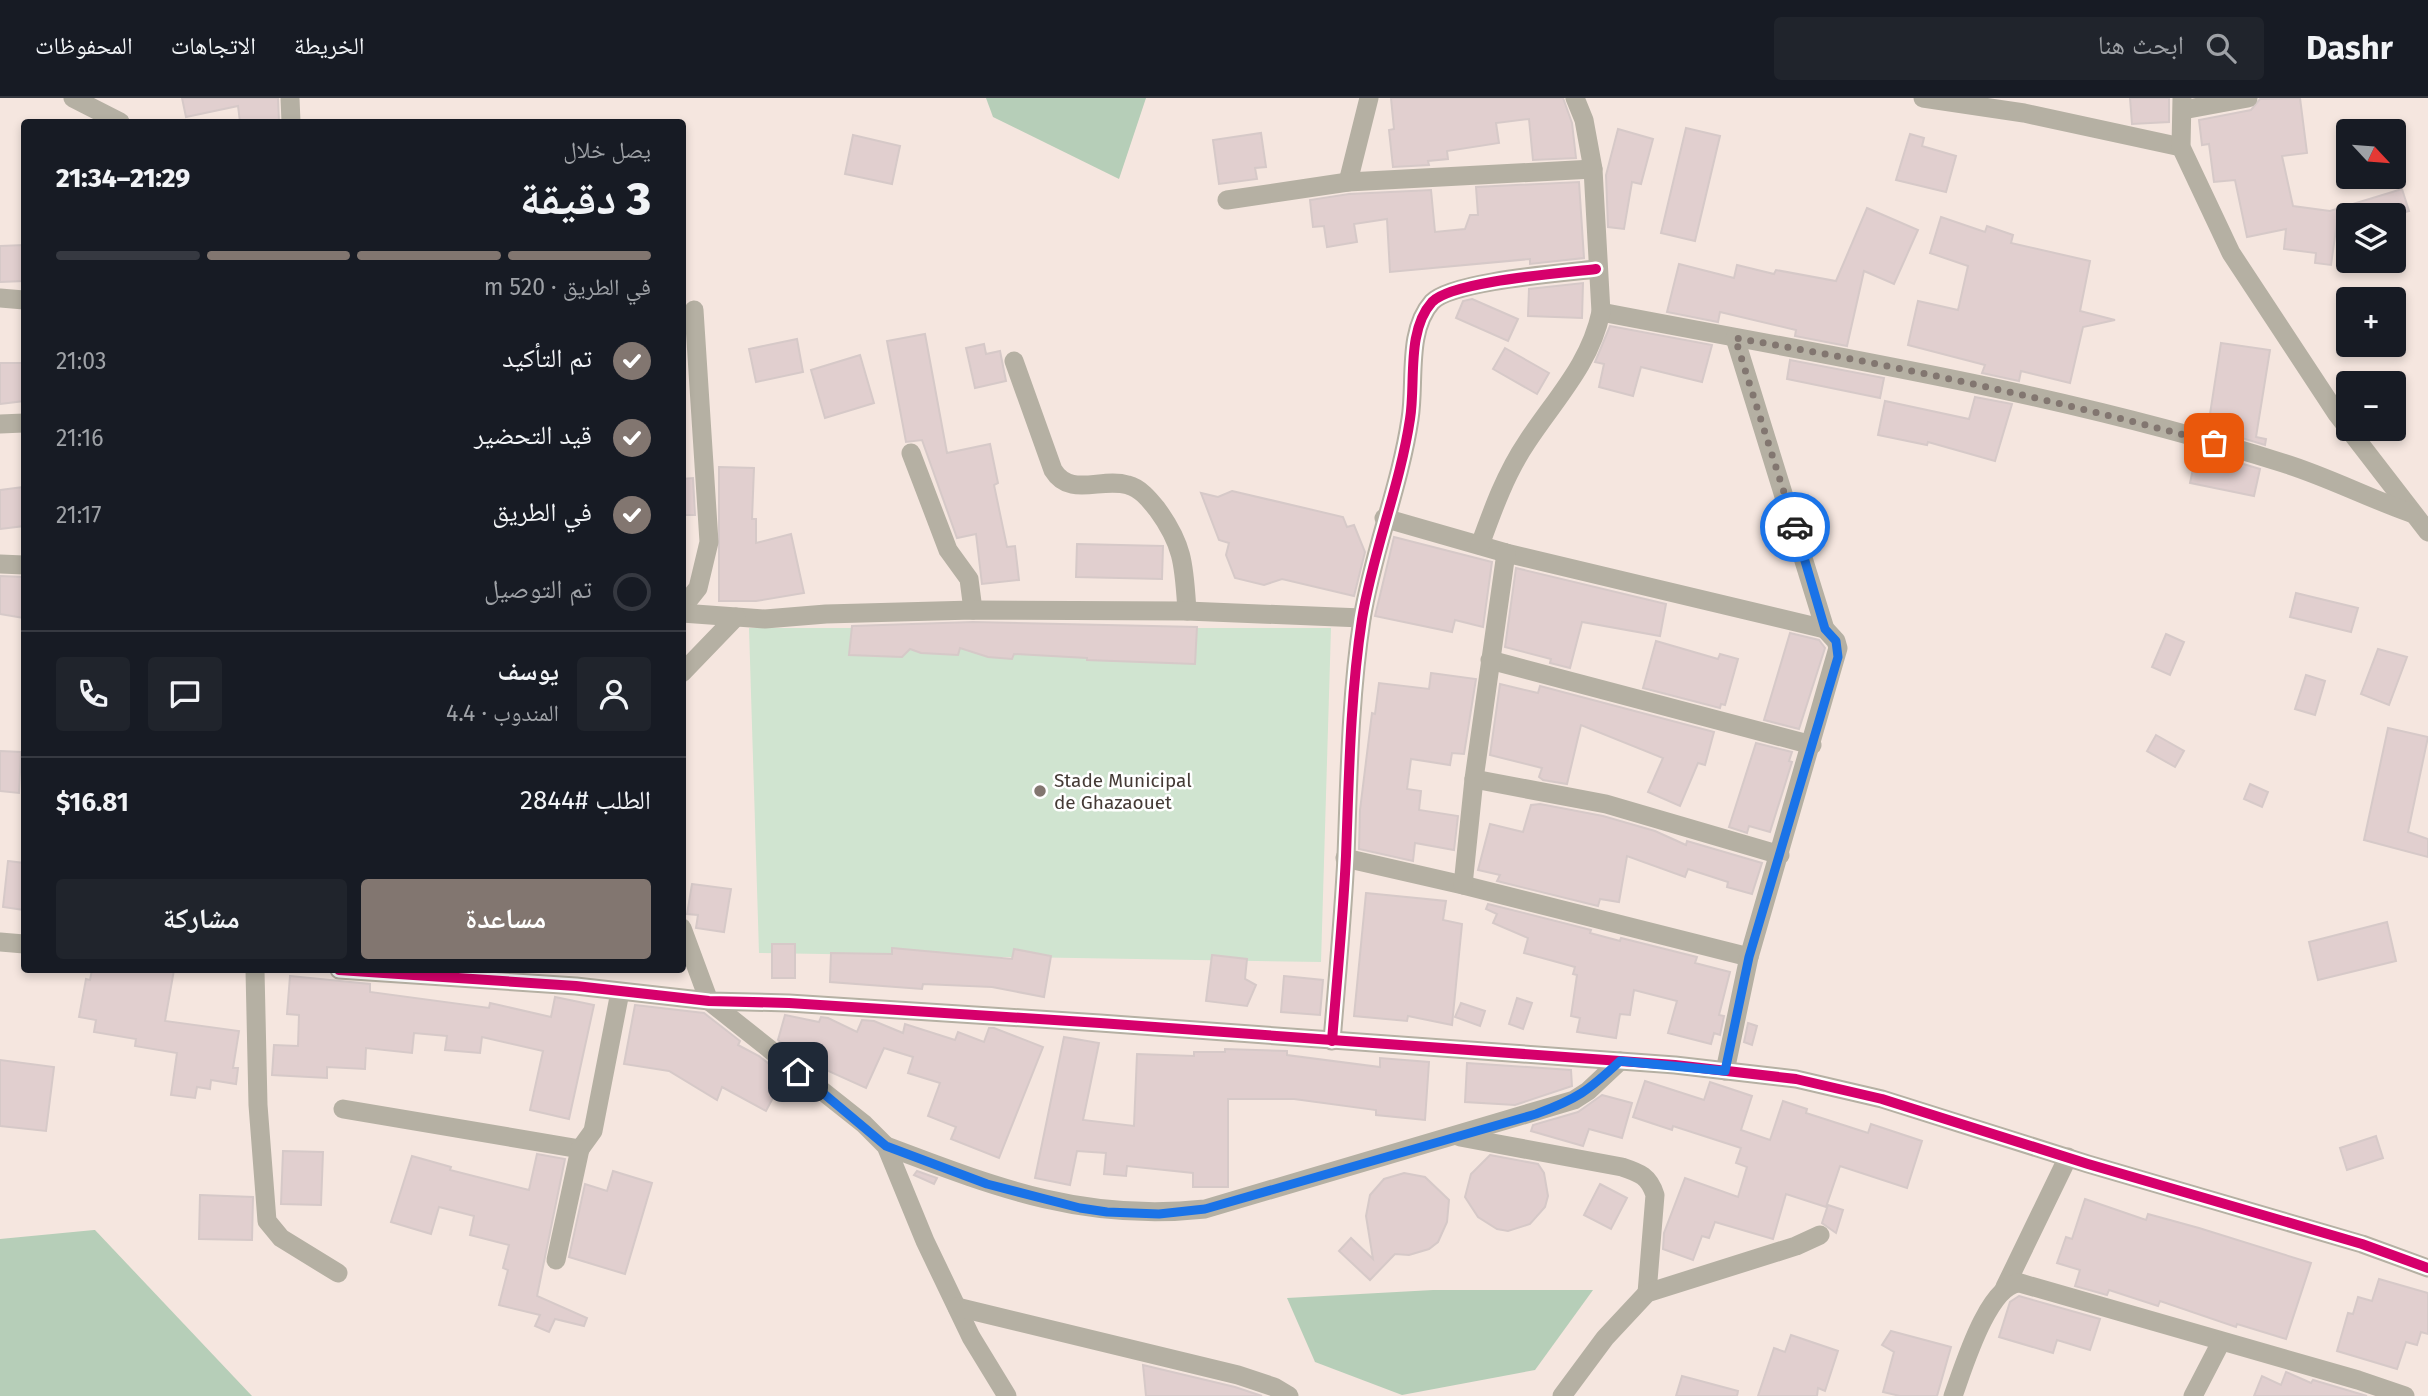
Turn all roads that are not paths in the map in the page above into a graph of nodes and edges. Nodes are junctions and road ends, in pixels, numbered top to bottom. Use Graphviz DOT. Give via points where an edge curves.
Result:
graph roads {
  1 [pos="73,98"];
  2 [pos="290,98"];
  3 [pos="1369,98"];
  4 [pos="1576,98"];
  5 [pos="1923,98"];
  6 [pos="2248,98"];
  7 [pos="2183,104"];
  8 [pos="114,119"];
  9 [pos="291,119"];
  10 [pos="2180,148"];
  11 [pos="1593,169"];
  12 [pos="1348,182"];
  13 [pos="1227,200"];
  14 [pos="1597,269"];
  15 [pos="0,298"];
  16 [pos="21,300"];
  17 [pos="694,310"];
  18 [pos="1601,312"];
  19 [pos="1735,338"];
  20 [pos="1014,361"];
  21 [pos="0,424"];
  22 [pos="21,424"];
  23 [pos="911,453"];
  24 [pos="2411,513"];
  25 [pos="1384,518"];
  26 [pos="2428,532"];
  27 [pos="1480,545"];
  28 [pos="1506,553"];
  29 [pos="0,564"];
  30 [pos="21,565"];
  31 [pos="686,605"];
  32 [pos="973,610"];
  33 [pos="686,611"];
  34 [pos="1187,611"];
  35 [pos="736,617"];
  36 [pos="1362,618"];
  37 [pos="1825,629"];
  38 [pos="1490,660"];
  39 [pos="686,669"];
  40 [pos="1812,744"];
  41 [pos="1474,779"];
  42 [pos="1780,855"];
  43 [pos="1345,859"];
  44 [pos="1463,885"];
  45 [pos="686,939"];
  46 [pos="0,942"];
  47 [pos="21,944"];
  48 [pos="1749,957"];
  49 [pos="255,973"];
  50 [pos="387,973"];
  51 [pos="620,992"];
  52 [pos="709,1001"];
  53 [pos="1332,1041"];
  54 [pos="1620,1061"];
  55 [pos="1725,1071"];
  56 [pos="343,1109"];
  57 [pos="1455,1136"];
  58 [pos="886,1146"];
  59 [pos="580,1149"];
  60 [pos="2068,1157"];
  61 [pos="1820,1235"];
  62 [pos="556,1260"];
  63 [pos="2428,1268"];
  64 [pos="338,1273"];
  65 [pos="2005,1287"];
  66 [pos="1647,1293"];
  67 [pos="957,1307"];
  68 [pos="2221,1342"];
  69 [pos="1007,1396"];
  70 [pos="1289,1396"];
  71 [pos="1562,1396"];
  72 [pos="1953,1396"];
  73 [pos="2193,1396"];
  74 [pos="2405,1396"];
  1 -- 8 [label="street"];
  2 -- 9 [label="street"];
  3 -- 12 [label="street"];
  4 -- 11 [label="street"];
  5 -- 10 [label="street" via="2024,113"];
  6 -- 7 [label="street"];
  7 -- 10 [label="street"];
  10 -- 24 [label="street" via="2257,297"];
  11 -- 12 [label="street"];
  11 -- 14 [label="street"];
  12 -- 13 [label="street"];
  14 -- 18 [label="street"];
  14 -- 25 [label="street" via="1515,278 1446,293 1434,300 1419,326 1410,419"];
  15 -- 16 [label="street"];
  17 -- 31 [label="street" via="709,542 698,588"];
  18 -- 19 [label="street"];
  18 -- 27 [label="street" via="1589,352 1509,472"];
  19 -- 24 [label="street" via="1876,362 2153,427 2284,463"];
  19 -- 37 [label="street"];
  20 -- 34 [label="street" via="1060,481 1070,485 1126,484 1140,490 1176,535 1185,572"];
  21 -- 22 [label="street"];
  23 -- 32 [label="street" via="948,550 969,579"];
  24 -- 26 [label="street"];
  25 -- 27 [label="street"];
  25 -- 36 [label="street"];
  27 -- 28 [label="street"];
  28 -- 37 [label="street"];
  28 -- 38 [label="street"];
  29 -- 30 [label="street"];
  32 -- 34 [label="street"];
  32 -- 35 [label="street"];
  33 -- 35 [label="street"];
  34 -- 36 [label="street"];
  35 -- 39 [label="street"];
  36 -- 43 [label="street" via="1351,710"];
  37 -- 40 [label="street" via="1836,641 1838,657"];
  38 -- 40 [label="street"];
  38 -- 41 [label="street"];
  40 -- 42 [label="street"];
  41 -- 42 [label="street" via="1606,804"];
  41 -- 44 [label="street"];
  42 -- 48 [label="street"];
  43 -- 44 [label="street"];
  43 -- 53 [label="street"];
  44 -- 48 [label="street"];
  45 -- 52 [label="street"];
  46 -- 47 [label="street"];
  48 -- 55 [label="street"];
  49 -- 64 [label="street" via="267,1221 281,1238"];
  50 -- 51 [label="street"];
  51 -- 52 [label="street"];
  51 -- 59 [label="street" via="593,1131"];
  52 -- 53 [label="street"];
  52 -- 58 [label="street"];
  53 -- 54 [label="street"];
  54 -- 55 [label="street"];
  54 -- 57 [label="street" via="1574,1100"];
  55 -- 60 [label="street" via="1796,1079 1882,1099"];
  56 -- 59 [label="street"];
  57 -- 58 [label="street" via="1205,1209 1159,1214 1107,1212 1054,1202 987,1184"];
  57 -- 66 [label="street" via="1644,1175 1655,1195"];
  58 -- 67 [label="street"];
  59 -- 62 [label="street"];
  60 -- 63 [label="street"];
  60 -- 65 [label="street"];
  61 -- 66 [label="street"];
  65 -- 68 [label="street" via="2020,1283 2044,1288"];
  65 -- 72 [label="street" via="1971,1345"];
  66 -- 71 [label="street" via="1605,1338"];
  67 -- 69 [label="street"];
  67 -- 70 [label="street" via="1238,1375"];
  68 -- 73 [label="street"];
  68 -- 74 [label="street"];
}
